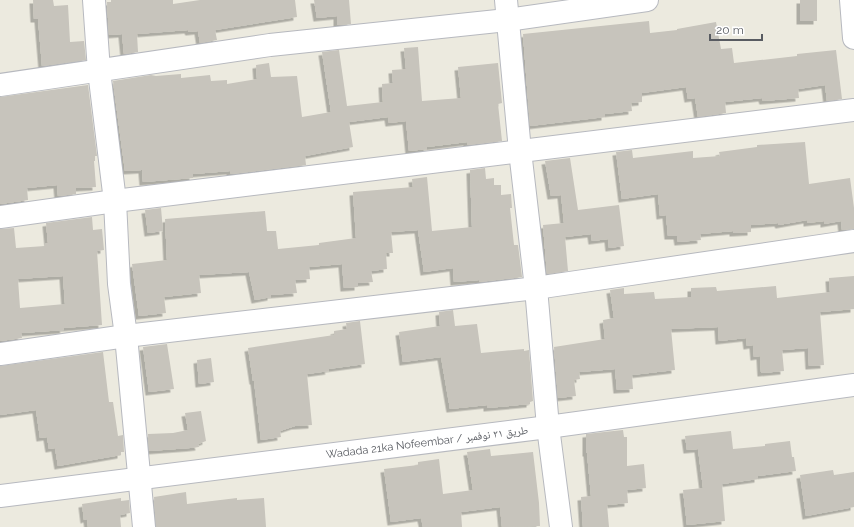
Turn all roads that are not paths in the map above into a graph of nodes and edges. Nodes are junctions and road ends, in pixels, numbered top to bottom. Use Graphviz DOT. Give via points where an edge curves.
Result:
graph roads {
  1 [pos="94,0"];
  2 [pos="647,0"];
  3 [pos="851,0"];
  4 [pos="507,10"];
  5 [pos="854,38"];
  6 [pos="99,71"];
  7 [pos="0,85"];
  8 [pos="854,110"];
  9 [pos="520,152"];
  10 [pos="115,201"];
  11 [pos="0,217"];
  12 [pos="854,241"];
  13 [pos="536,288"];
  14 [pos="126,336"];
  15 [pos="0,354"];
  16 [pos="854,385"];
  17 [pos="548,427"];
  18 [pos="139,479"];
  19 [pos="0,496"];
  20 [pos="144,527"];
  21 [pos="561,527"];
  1 -- 6 [label="street"];
  2 -- 4 [label="street"];
  3 -- 5 [label="street"];
  4 -- 6 [label="street"];
  4 -- 9 [label="street"];
  6 -- 7 [label="street"];
  6 -- 10 [label="street"];
  8 -- 9 [label="street"];
  9 -- 10 [label="street"];
  9 -- 13 [label="street"];
  10 -- 11 [label="street"];
  10 -- 14 [label="street" via="119,284"];
  12 -- 13 [label="street"];
  13 -- 14 [label="street"];
  13 -- 17 [label="street"];
  14 -- 15 [label="street"];
  14 -- 18 [label="street"];
  16 -- 17 [label="street, Wadada 21ka Nofeembar / طريق ٢١ نوفمبر"];
  17 -- 18 [label="street, Wadada 21ka Nofeembar / طريق ٢١ نوفمبر"];
  17 -- 21 [label="street"];
  18 -- 19 [label="street, Wadada 21ka Nofeembar / طريق ٢١ نوفمبر"];
  18 -- 20 [label="street"];
}
